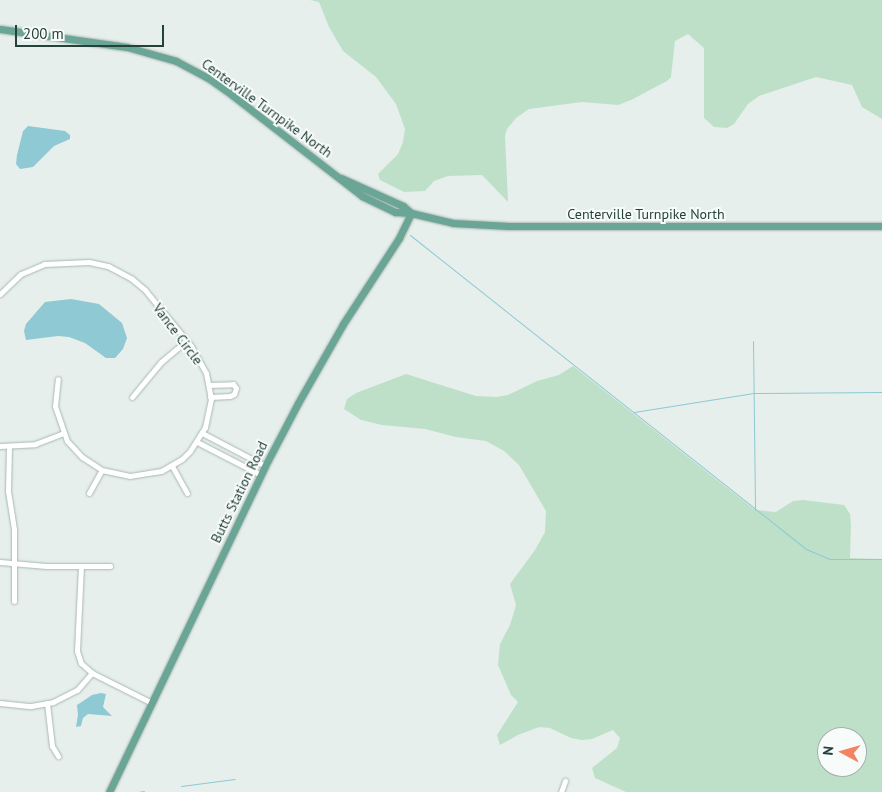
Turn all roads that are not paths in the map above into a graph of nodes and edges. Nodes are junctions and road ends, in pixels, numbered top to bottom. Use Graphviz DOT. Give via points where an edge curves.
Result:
graph roads {
  1 [pos="0,29"];
  2 [pos="411,213"];
  3 [pos="882,226"];
  4 [pos="0,294"];
  5 [pos="186,341"];
  6 [pos="58,379"];
  7 [pos="209,386"];
  8 [pos="132,397"];
  9 [pos="210,397"];
  10 [pos="63,433"];
  11 [pos="202,433"];
  12 [pos="197,442"];
  13 [pos="0,446"];
  14 [pos="9,447"];
  15 [pos="172,466"];
  16 [pos="265,466"];
  17 [pos="102,470"];
  18 [pos="261,475"];
  19 [pos="89,493"];
  20 [pos="187,493"];
  21 [pos="0,562"];
  22 [pos="14,563"];
  23 [pos="81,566"];
  24 [pos="110,566"];
  25 [pos="14,601"];
  26 [pos="92,673"];
  27 [pos="0,703"];
  28 [pos="47,703"];
  29 [pos="152,703"];
  30 [pos="58,756"];
  31 [pos="565,781"];
  32 [pos="109,792"];
  33 [pos="561,792"];
  1 -- 2 [label="main road, Centerville Turnpike North" via="127,47 194,69 350,188 401,214"];
  2 -- 3 [label="main road, Centerville Turnpike North" via="454,223 509,226"];
  2 -- 16 [label="main road, Butts Station Road" via="400,238 321,362"];
  4 -- 5 [label="street, Vance Circle" via="21,274 44,264 89,262 108,266 139,284"];
  5 -- 7 [label="street, Vance Circle" via="200,359"];
  5 -- 8 [label="street" via="161,362"];
  6 -- 10 [label="street, Vance Circle" via="55,406"];
  7 -- 9 [label="street, Vance Circle"];
  7 -- 9 [label="street" via="233,384 236,388 230,396"];
  9 -- 11 [label="street, Vance Circle" via="209,414"];
  10 -- 14 [label="street" via="35,444"];
  10 -- 17 [label="street, Vance Circle" via="78,453"];
  11 -- 12 [label="street, Vance Circle"];
  11 -- 16 [label="street"];
  12 -- 15 [label="street, Vance Circle"];
  12 -- 18 [label="street"];
  13 -- 14 [label="street"];
  14 -- 22 [label="street" via="8,490 14,530"];
  15 -- 17 [label="street, Vance Circle" via="140,476"];
  15 -- 20 [label="street"];
  16 -- 18 [label="main road, Butts Station Road"];
  17 -- 19 [label="street"];
  18 -- 29 [label="main road, Butts Station Road"];
  21 -- 22 [label="street"];
  22 -- 23 [label="street"];
  22 -- 25 [label="street"];
  23 -- 24 [label="street"];
  23 -- 26 [label="street" via="77,651 81,663"];
  26 -- 28 [label="street" via="78,690"];
  26 -- 29 [label="street"];
  27 -- 28 [label="street" via="31,706"];
  28 -- 30 [label="street" via="52,746"];
  29 -- 32 [label="main road, Butts Station Road"];
  31 -- 33 [label="street"];
}
